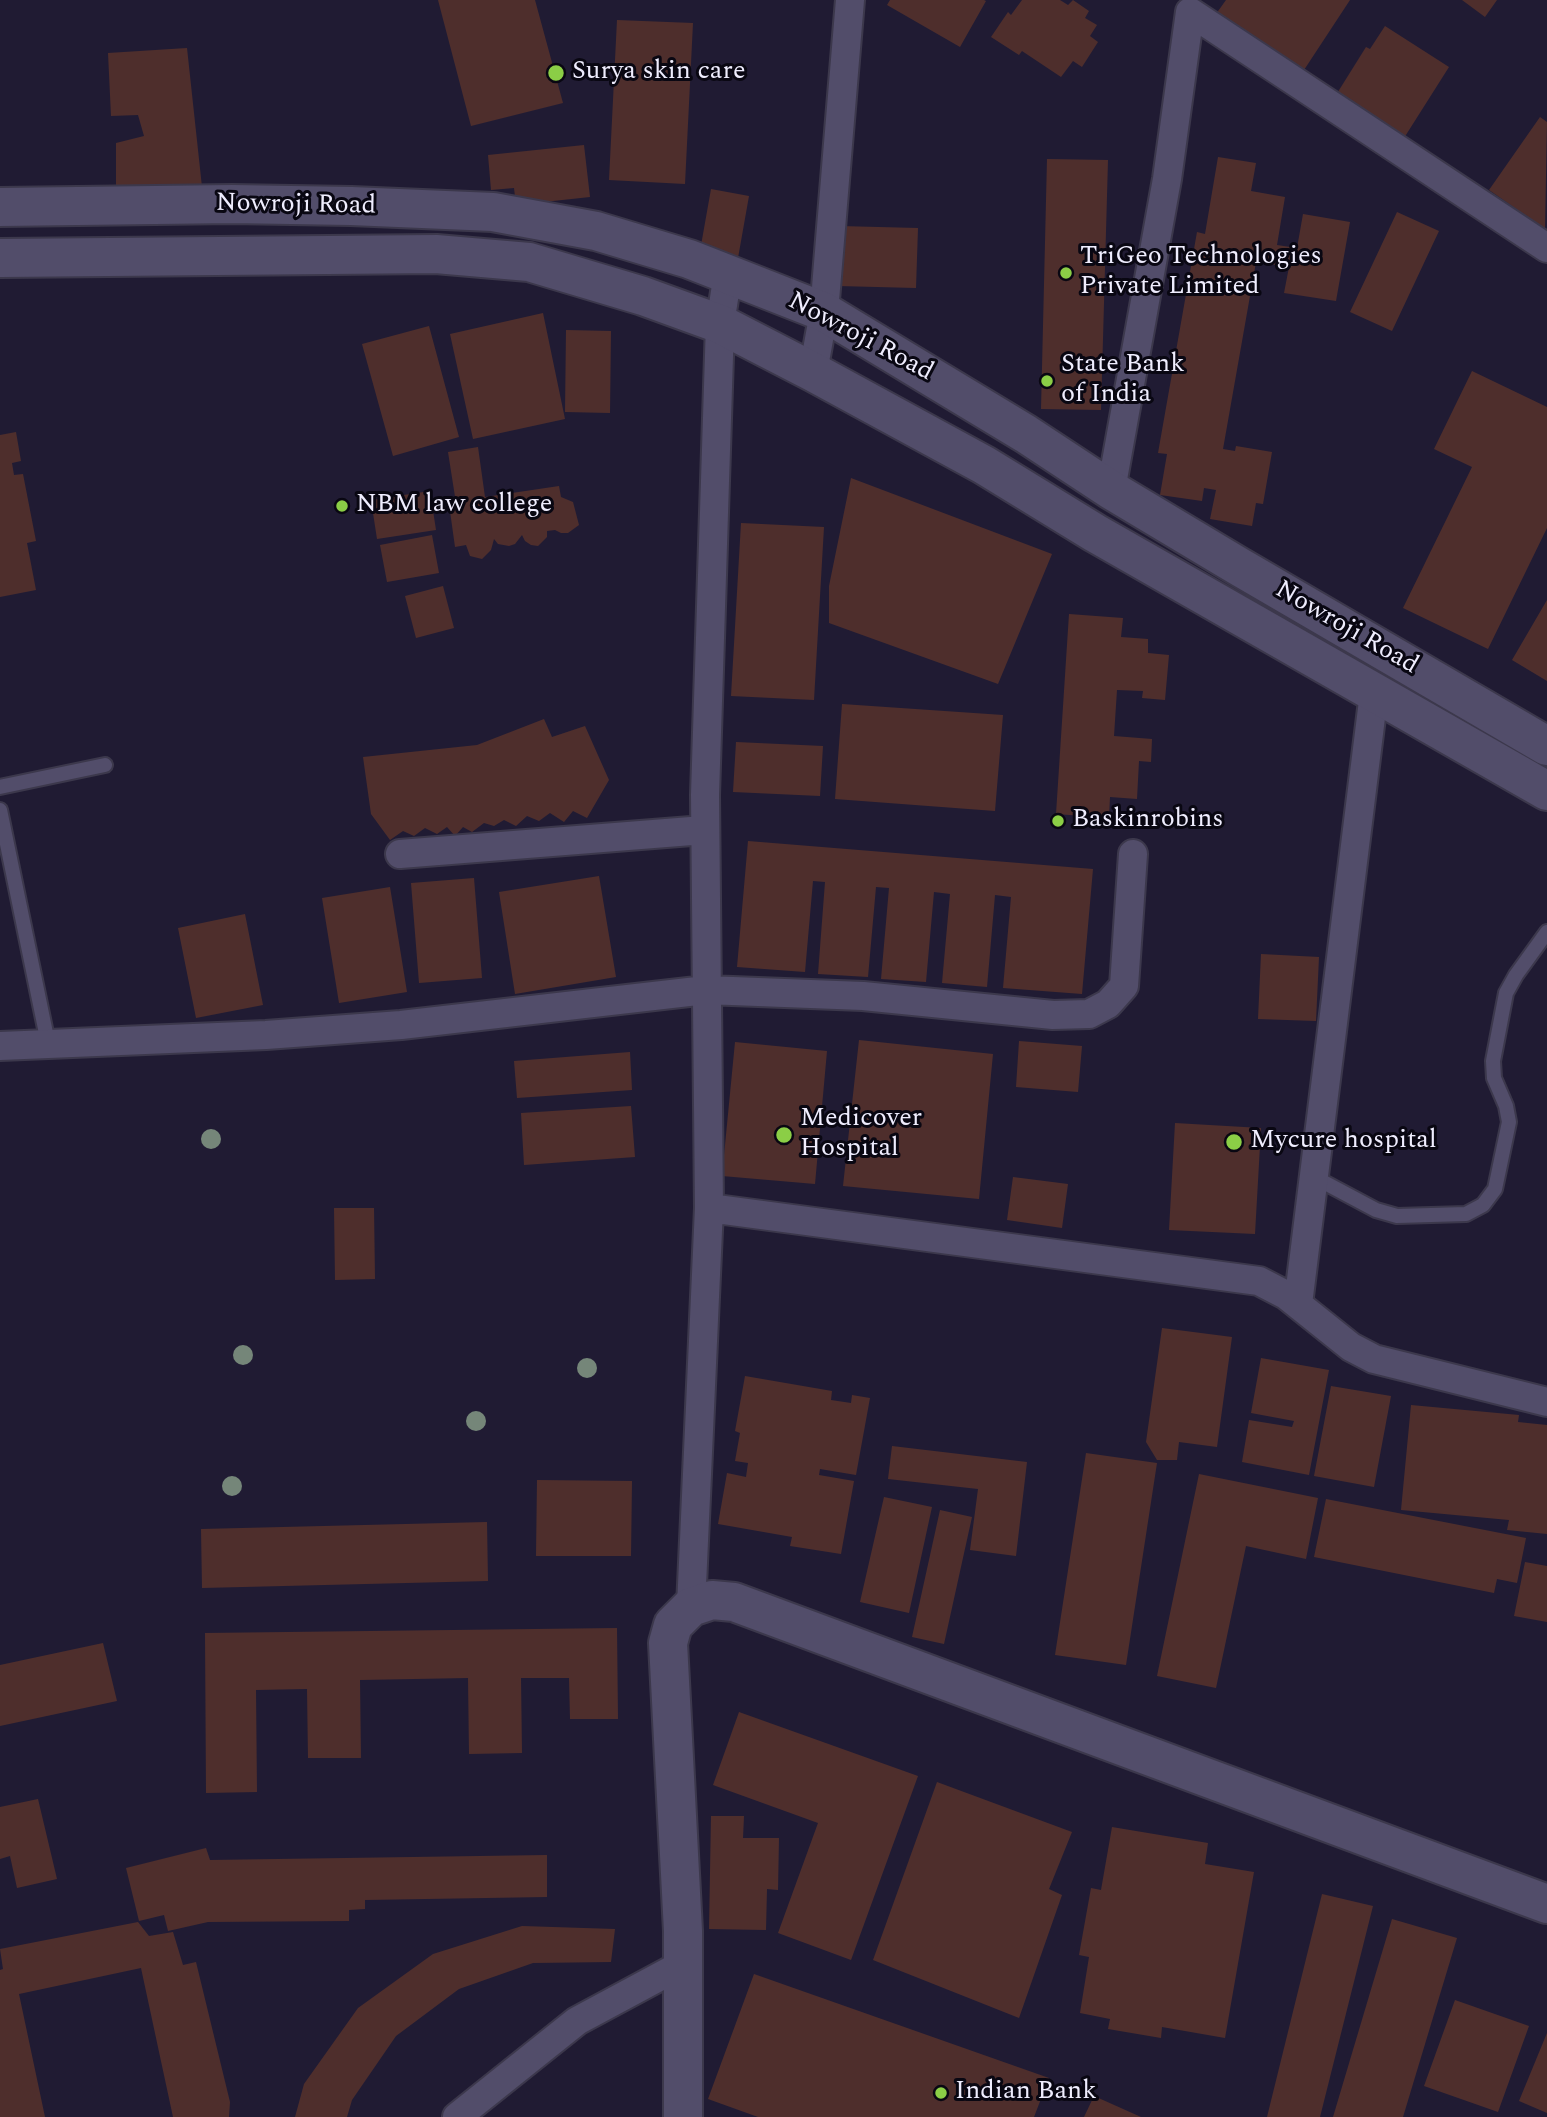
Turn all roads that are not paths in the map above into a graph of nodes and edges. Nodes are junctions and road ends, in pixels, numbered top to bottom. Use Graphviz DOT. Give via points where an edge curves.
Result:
graph roads {
  1 [pos="850,0"];
  2 [pos="1191,6"];
  3 [pos="0,207"];
  4 [pos="1547,248"];
  5 [pos="0,258"];
  6 [pos="727,273"];
  7 [pos="824,312"];
  8 [pos="720,324"];
  9 [pos="813,372"];
  10 [pos="1111,489"];
  11 [pos="1374,693"];
  12 [pos="1547,746"];
  13 [pos="105,765"];
  14 [pos="0,787"];
  15 [pos="1547,791"];
  16 [pos="0,810"];
  17 [pos="705,830"];
  18 [pos="400,854"];
  19 [pos="1133,854"];
  20 [pos="1547,932"];
  21 [pos="706,990"];
  22 [pos="48,1042"];
  23 [pos="0,1046"];
  24 [pos="1314,1177"];
  25 [pos="709,1208"];
  26 [pos="1298,1304"];
  27 [pos="1547,1402"];
  28 [pos="691,1607"];
  29 [pos="1547,1904"];
  30 [pos="683,1964"];
  31 [pos="457,2117"];
  32 [pos="682,2117"];
  1 -- 7 [label="street"];
  2 -- 4 [label="street"];
  2 -- 10 [label="street" via="1167,179"];
  3 -- 6 [label="street, Nowroji Road" via="232,204 493,212 596,231"];
  5 -- 8 [label="street, Nowroji Road" via="436,254 530,262"];
  6 -- 7 [label="street, Nowroji Road"];
  6 -- 8 [label="street"];
  7 -- 9 [label="street"];
  7 -- 10 [label="street, Nowroji Road"];
  8 -- 9 [label="street, Nowroji Road"];
  8 -- 17 [label="street"];
  9 -- 11 [label="street, Nowroji Road" via="984,465"];
  10 -- 12 [label="street, Nowroji Road"];
  11 -- 15 [label="street, Nowroji Road"];
  11 -- 24 [label="street"];
  13 -- 14 [label="lane"];
  16 -- 22 [label="lane"];
  17 -- 18 [label="street"];
  17 -- 21 [label="street"];
  19 -- 21 [label="street" via="1124,986 1108,1004 1089,1014 1053,1015 863,996"];
  20 -- 24 [label="lane" via="1506,993 1493,1061 1494,1078 1510,1122 1495,1189 1483,1205 1466,1214 1397,1216 1376,1210"];
  21 -- 22 [label="street" via="401,1025"];
  21 -- 25 [label="street"];
  22 -- 23 [label="street"];
  24 -- 26 [label="street"];
  25 -- 26 [label="street" via="1259,1281"];
  25 -- 28 [label="street"];
  26 -- 27 [label="street" via="1352,1348 1374,1359"];
  28 -- 29 [label="street" via="712,1600 734,1602"];
  28 -- 30 [label="street" via="673,1625 667,1643"];
  30 -- 31 [label="street" via="577,2021"];
  30 -- 32 [label="street"];
}
